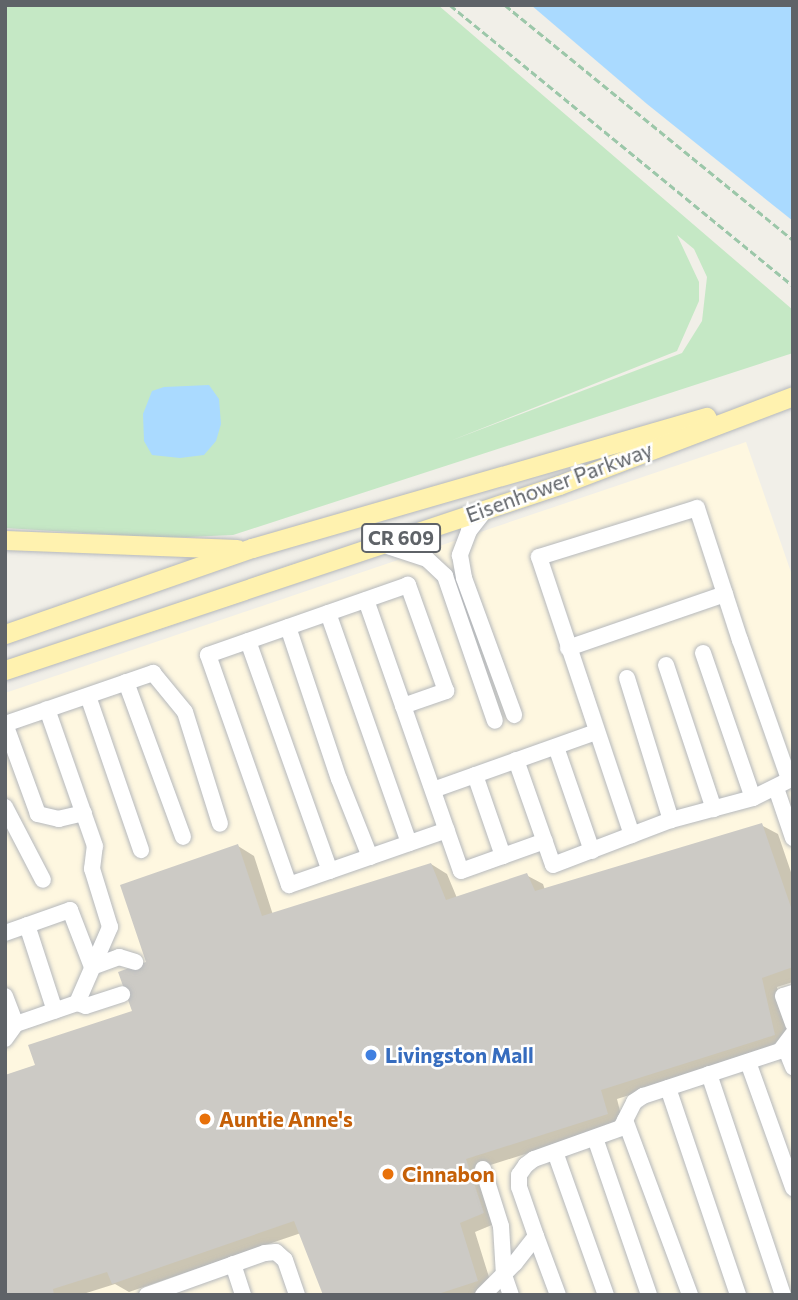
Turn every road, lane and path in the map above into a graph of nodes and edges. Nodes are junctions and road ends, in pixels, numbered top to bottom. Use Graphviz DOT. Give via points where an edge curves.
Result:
graph roads {
  1 [pos="450,5"];
  2 [pos="505,5"];
  3 [pos="793,240"];
  4 [pos="793,286"];
  5 [pos="793,394"];
  6 [pos="486,509"];
  7 [pos="5,540"];
  8 [pos="380,544"];
  9 [pos="252,548"];
  10 [pos="725,594"];
  11 [pos="366,600"];
  12 [pos="328,613"];
  13 [pos="288,627"];
  14 [pos="5,634"];
  15 [pos="248,641"];
  16 [pos="568,648"];
  17 [pos="703,653"];
  18 [pos="666,665"];
  19 [pos="5,670"];
  20 [pos="627,678"];
  21 [pos="126,682"];
  22 [pos="88,696"];
  23 [pos="403,706"];
  24 [pos="47,709"];
  25 [pos="513,715"];
  26 [pos="495,721"];
  27 [pos="597,732"];
  28 [pos="556,747"];
  29 [pos="516,760"];
  30 [pos="475,775"];
  31 [pos="786,782"];
  32 [pos="433,790"];
  33 [pos="753,798"];
  34 [pos="5,807"];
  35 [pos="714,808"];
  36 [pos="84,813"];
  37 [pos="671,820"];
  38 [pos="220,824"];
  39 [pos="447,830"];
  40 [pos="632,835"];
  41 [pos="183,837"];
  42 [pos="793,838"];
  43 [pos="545,841"];
  44 [pos="409,843"];
  45 [pos="141,850"];
  46 [pos="592,852"];
  47 [pos="503,856"];
  48 [pos="370,857"];
  49 [pos="330,870"];
  50 [pos="43,880"];
  51 [pos="27,925"];
  52 [pos="5,933"];
  53 [pos="135,962"];
  54 [pos="92,967"];
  55 [pos="793,993"];
  56 [pos="122,994"];
  57 [pos="5,996"];
  58 [pos="77,1003"];
  59 [pos="55,1011"];
  60 [pos="16,1024"];
  61 [pos="793,1024"];
  62 [pos="5,1039"];
  63 [pos="789,1041"];
  64 [pos="748,1062"];
  65 [pos="793,1067"];
  66 [pos="709,1074"];
  67 [pos="667,1088"];
  68 [pos="625,1120"];
  69 [pos="595,1139"];
  70 [pos="555,1152"];
  71 [pos="483,1169"];
  72 [pos="793,1188"];
  73 [pos="537,1236"];
  74 [pos="233,1264"];
  75 [pos="504,1275"];
  76 [pos="192,1279"];
  77 [pos="153,1294"];
  78 [pos="197,1295"];
  79 [pos="243,1295"];
  80 [pos="297,1295"];
  81 [pos="484,1295"];
  82 [pos="511,1295"];
  83 [pos="558,1295"];
  84 [pos="606,1295"];
  85 [pos="649,1295"];
  86 [pos="690,1295"];
  87 [pos="738,1295"];
  88 [pos="783,1295"];
  1 -- 4 [label="path"];
  2 -- 3 [label="path"];
  5 -- 6 [label="main road, Eisenhower Parkway / CR 609"];
  5 -- 9 [label="main road, Eisenhower Parkway / CR 609"];
  6 -- 8 [label="main road, Eisenhower Parkway / CR 609"];
  6 -- 25 [label="lane" via="469,531 460,555"];
  7 -- 9 [label="main road"];
  8 -- 19 [label="main road, Eisenhower Parkway / CR 609"];
  8 -- 26 [label="lane" via="427,559 445,576"];
  9 -- 14 [label="main road, Eisenhower Parkway / CR 609"];
  10 -- 16 [label="lane"];
  10 -- 16 [label="lane" via="697,508 539,557"];
  10 -- 31 [label="lane"];
  11 -- 12 [label="lane"];
  11 -- 23 [label="lane"];
  11 -- 23 [label="lane" via="408,585 442,679 446,691"];
  12 -- 13 [label="lane"];
  12 -- 44 [label="lane"];
  13 -- 15 [label="lane"];
  13 -- 48 [label="lane"];
  15 -- 49 [label="lane"];
  15 -- 49 [label="lane" via="208,655 261,810 289,885"];
  16 -- 27 [label="lane"];
  17 -- 33 [label="lane"];
  18 -- 35 [label="lane"];
  20 -- 37 [label="lane"];
  21 -- 22 [label="lane"];
  21 -- 38 [label="lane" via="153,673 185,712"];
  21 -- 41 [label="lane"];
  22 -- 24 [label="lane"];
  22 -- 45 [label="lane"];
  23 -- 32 [label="lane"];
  24 -- 36 [label="lane"];
  24 -- 36 [label="lane" via="5,724 38,814 59,819"];
  27 -- 28 [label="lane"];
  27 -- 40 [label="lane"];
  28 -- 29 [label="lane"];
  28 -- 46 [label="lane"];
  29 -- 30 [label="lane"];
  29 -- 43 [label="lane"];
  30 -- 32 [label="lane"];
  30 -- 47 [label="lane"];
  31 -- 33 [label="lane"];
  31 -- 42 [label="lane"];
  32 -- 39 [label="lane"];
  33 -- 35 [label="lane"];
  34 -- 50 [label="lane"];
  35 -- 37 [label="lane"];
  36 -- 54 [label="lane" via="95,846 92,869 110,927"];
  37 -- 40 [label="lane"];
  39 -- 44 [label="lane"];
  39 -- 47 [label="lane" via="461,871"];
  40 -- 46 [label="lane"];
  43 -- 46 [label="lane" via="554,865"];
  43 -- 47 [label="lane"];
  44 -- 48 [label="lane"];
  48 -- 49 [label="lane"];
  51 -- 52 [label="lane"];
  51 -- 54 [label="lane" via="70,910"];
  51 -- 59 [label="lane"];
  53 -- 54 [label="lane" via="119,957"];
  54 -- 58 [label="lane"];
  55 -- 61 [label="lane" via="783,996"];
  56 -- 58 [label="lane" via="86,1006"];
  57 -- 60 [label="lane"];
  58 -- 59 [label="lane"];
  59 -- 60 [label="lane"];
  60 -- 62 [label="lane"];
  63 -- 64 [label="lane"];
  63 -- 65 [label="lane"];
  64 -- 66 [label="lane"];
  64 -- 72 [label="lane"];
  66 -- 67 [label="lane"];
  66 -- 88 [label="lane"];
  67 -- 68 [label="lane" via="634,1102"];
  67 -- 87 [label="lane"];
  68 -- 69 [label="lane" via="621,1128"];
  68 -- 86 [label="lane"];
  69 -- 70 [label="lane"];
  69 -- 85 [label="lane"];
  70 -- 73 [label="lane" via="534,1159 519,1175"];
  70 -- 84 [label="lane"];
  71 -- 75 [label="lane" via="501,1226"];
  73 -- 75 [label="lane"];
  73 -- 83 [label="lane"];
  74 -- 76 [label="lane"];
  74 -- 79 [label="lane"];
  74 -- 80 [label="lane" via="276,1252 285,1260"];
  75 -- 81 [label="lane"];
  75 -- 82 [label="lane"];
  76 -- 77 [label="lane"];
  76 -- 78 [label="lane"];
}
